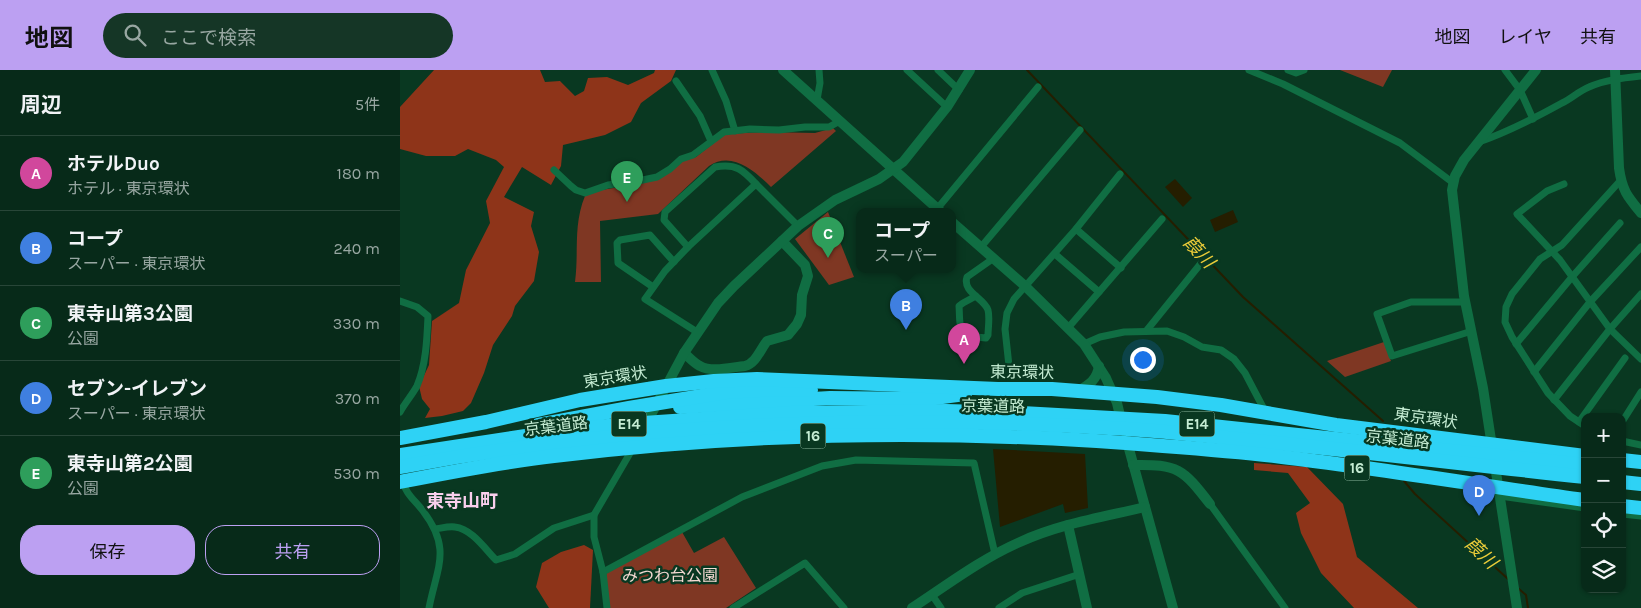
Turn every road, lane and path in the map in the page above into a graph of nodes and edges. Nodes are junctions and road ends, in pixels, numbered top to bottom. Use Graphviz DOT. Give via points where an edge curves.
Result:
graph roads {
  1 [pos="712,70"];
  2 [pos="784,70"];
  3 [pos="819,70"];
  4 [pos="907,70"];
  5 [pos="938,70"];
  6 [pos="970,70"];
  7 [pos="1249,70"];
  8 [pos="1288,70"];
  9 [pos="1304,70"];
  10 [pos="1505,70"];
  11 [pos="1536,70"];
  12 [pos="1616,74"];
  13 [pos="1641,76"];
  14 [pos="676,81"];
  15 [pos="1038,87"];
  16 [pos="959,90"];
  17 [pos="1520,90"];
  18 [pos="817,100"];
  19 [pos="947,107"];
  20 [pos="1533,119"];
  21 [pos="840,121"];
  22 [pos="735,130"];
  23 [pos="1080,130"];
  24 [pos="711,141"];
  25 [pos="1477,143"];
  26 [pos="894,169"];
  27 [pos="554,170"];
  28 [pos="1120,174"];
  29 [pos="1620,181"];
  30 [pos="1452,182"];
  31 [pos="756,184"];
  32 [pos="1564,184"];
  33 [pos="936,208"];
  34 [pos="940,208"];
  35 [pos="1641,213"];
  36 [pos="1162,219"];
  37 [pos="1620,223"];
  38 [pos="956,225"];
  39 [pos="798,226"];
  40 [pos="1076,229"];
  41 [pos="782,241"];
  42 [pos="688,247"];
  43 [pos="981,247"];
  44 [pos="1641,247"];
  45 [pos="1551,252"];
  46 [pos="1055,254"];
  47 [pos="994,258"];
  48 [pos="674,262"];
  49 [pos="1202,262"];
  50 [pos="1121,268"];
  51 [pos="1572,277"];
  52 [pos="1025,286"];
  53 [pos="653,287"];
  54 [pos="1099,292"];
  55 [pos="1641,294"];
  56 [pos="976,296"];
  57 [pos="400,301"];
  58 [pos="1465,302"];
  59 [pos="1590,302"];
  60 [pos="1068,328"];
  61 [pos="1610,329"];
  62 [pos="1147,330"];
  63 [pos="1472,331"];
  64 [pos="697,332"];
  65 [pos="1084,344"];
  66 [pos="1516,344"];
  67 [pos="684,353"];
  68 [pos="1625,358"];
  69 [pos="1641,359"];
  70 [pos="1009,366"];
  71 [pos="1099,366"];
  72 [pos="1534,372"];
  73 [pos="665,389"];
  74 [pos="998,389"];
  75 [pos="1078,391"];
  76 [pos="1641,392"];
  77 [pos="1113,393"];
  78 [pos="1554,400"];
  79 [pos="629,408"];
  80 [pos="400,412"];
  81 [pos="1266,413"];
  82 [pos="1589,413"];
  83 [pos="1626,416"];
  84 [pos="859,417"];
  85 [pos="1581,423"];
  86 [pos="1336,425"];
  87 [pos="400,438"];
  88 [pos="1626,442"];
  89 [pos="1128,443"];
  90 [pos="1492,445"];
  91 [pos="1641,445"];
  92 [pos="634,446"];
  93 [pos="420,451"];
  94 [pos="400,455"];
  95 [pos="1581,456"];
  96 [pos="1626,460"];
  97 [pos="1641,462"];
  98 [pos="1133,465"];
  99 [pos="1581,465"];
  100 [pos="1532,466"];
  101 [pos="1626,469"];
  102 [pos="1641,471"];
  103 [pos="401,475"];
  104 [pos="1581,476"];
  105 [pos="1626,482"];
  106 [pos="1641,484"];
  107 [pos="1500,492"];
  108 [pos="1581,500"];
  109 [pos="1210,504"];
  110 [pos="1626,506"];
  111 [pos="1145,507"];
  112 [pos="1581,507"];
  113 [pos="1641,508"];
  114 [pos="1626,514"];
  115 [pos="594,515"];
  116 [pos="1641,516"];
  117 [pos="1068,525"];
  118 [pos="435,529"];
  119 [pos="995,554"];
  120 [pos="603,572"];
  121 [pos="1080,574"];
  122 [pos="932,595"];
  123 [pos="1085,607"];
  124 [pos="430,608"];
  125 [pos="607,608"];
  126 [pos="733,608"];
  127 [pos="844,608"];
  128 [pos="912,608"];
  129 [pos="941,608"];
  130 [pos="999,608"];
  131 [pos="1173,608"];
  132 [pos="1285,608"];
  133 [pos="1517,608"];
  1 -- 22 [label="street"];
  2 -- 18 [label="street"];
  3 -- 18 [label="street"];
  4 -- 19 [label="street"];
  5 -- 16 [label="street"];
  6 -- 16 [label="street"];
  7 -- 30 [label="street" via="1400,142"];
  8 -- 9 [label="street" via="1296,73"];
  10 -- 17 [label="street"];
  11 -- 17 [label="street"];
  12 -- 13 [label="street"];
  12 -- 20 [label="street"];
  12 -- 29 [label="street"];
  14 -- 24 [label="street" via="700,116"];
  15 -- 34 [label="street"];
  16 -- 19 [label="street"];
  17 -- 20 [label="street"];
  17 -- 25 [label="street"];
  18 -- 21 [label="street"];
  19 -- 26 [label="street"];
  20 -- 25 [label="street"];
  21 -- 22 [label="street" via="829,128"];
  21 -- 26 [label="street"];
  22 -- 24 [label="street" via="724,132"];
  23 -- 43 [label="street"];
  24 -- 27 [label="street" via="657,177 608,185 586,193 576,190"];
  25 -- 30 [label="street" via="1458,168"];
  26 -- 33 [label="street"];
  26 -- 39 [label="street" via="879,180 835,200"];
  28 -- 40 [label="street"];
  29 -- 35 [label="street"];
  29 -- 45 [label="street" via="1562,245"];
  30 -- 58 [label="street"];
  31 -- 39 [label="street"];
  31 -- 42 [label="street"];
  31 -- 42 [label="street" via="742,170 723,165 715,167 665,212 664,220"];
  32 -- 45 [label="street" via="1547,191 1517,214"];
  36 -- 50 [label="street"];
  37 -- 51 [label="street"];
  38 -- 43 [label="street"];
  39 -- 41 [label="street"];
  40 -- 46 [label="street"];
  40 -- 50 [label="street"];
  41 -- 64 [label="street" via="718,303"];
  41 -- 67 [label="street" via="805,266 808,276 801,314 788,335 767,341 754,360 745,366 705,368"];
  42 -- 48 [label="street"];
  43 -- 47 [label="street"];
  44 -- 59 [label="street"];
  45 -- 51 [label="street"];
  45 -- 66 [label="street" via="1540,259 1526,276 1506,307 1506,322"];
  46 -- 52 [label="street"];
  46 -- 54 [label="street"];
  47 -- 52 [label="street"];
  47 -- 56 [label="street" via="967,277 967,286"];
  48 -- 53 [label="street"];
  48 -- 53 [label="street" via="650,235 617,243 618,263"];
  49 -- 62 [label="street"];
  50 -- 54 [label="street"];
  51 -- 59 [label="street"];
  51 -- 66 [label="street"];
  52 -- 60 [label="street"];
  52 -- 70 [label="street" via="1007,313 1005,329"];
  53 -- 64 [label="street" via="645,299"];
  54 -- 60 [label="street"];
  55 -- 61 [label="street"];
  56 -- 56 [label="street" via="987,307 986,338 966,336 960,325 959,306"];
  57 -- 80 [label="street" via="417,306 428,316 420,376"];
  58 -- 63 [label="street"];
  58 -- 63 [label="street" via="1411,302 1377,314 1392,356"];
  59 -- 61 [label="street"];
  59 -- 72 [label="street"];
  60 -- 65 [label="street"];
  61 -- 69 [label="street"];
  61 -- 78 [label="street"];
  62 -- 65 [label="street" via="1100,337"];
  62 -- 81 [label="street" via="1167,331 1202,348 1227,354 1245,373"];
  63 -- 90 [label="street"];
  64 -- 67 [label="street"];
  65 -- 71 [label="street"];
  66 -- 72 [label="street"];
  67 -- 73 [label="street"];
  68 -- 82 [label="street"];
  71 -- 75 [label="street" via="1095,378"];
  71 -- 77 [label="street"];
  72 -- 78 [label="street"];
  73 -- 74 [label="highway, 東京環状" via="714,381 757,379"];
  73 -- 87 [label="highway, 東京環状" via="580,400"];
  73 -- 92 [label="street"];
  74 -- 75 [label="highway, 東京環状"];
  74 -- 79 [label="highway" via="927,399 830,398"];
  75 -- 77 [label="highway, 東京環状"];
  76 -- 83 [label="street"];
  77 -- 81 [label="highway, 東京環状"];
  77 -- 89 [label="street"];
  78 -- 85 [label="street"];
  79 -- 86 [label="highway" via="726,392 779,390 1072,397"];
  79 -- 93 [label="highway"];
  81 -- 86 [label="highway, 東京環状"];
  84 -- 93 [label="highway, 京葉道路 / E14" via="736,416 629,424"];
  84 -- 100 [label="highway, 京葉道路 / E14" via="946,410 1165,421"];
  84 -- 103 [label="highway, 京葉道路 / E14" via="626,436 498,451"];
  86 -- 90 [label="highway, 東京環状"];
  88 -- 91 [label="street"];
  89 -- 92 [label="highway, 16" via="935,434 839,435"];
  89 -- 98 [label="street"];
  89 -- 107 [label="highway, 16" via="1282,457"];
  90 -- 95 [label="highway, 東京環状"];
  90 -- 107 [label="street"];
  92 -- 103 [label="highway, 16"];
  92 -- 115 [label="street"];
  93 -- 94 [label="highway, 京葉道路 / E14"];
  96 -- 97 [label="highway"];
  98 -- 109 [label="street" via="1160,466 1180,472 1192,480"];
  98 -- 111 [label="street"];
  99 -- 100 [label="highway, 京葉道路 / E14"];
  100 -- 104 [label="highway, 京葉道路 / E14"];
  101 -- 102 [label="highway"];
  103 -- 118 [label="street" via="406,491"];
  105 -- 106 [label="highway"];
  107 -- 108 [label="highway, 16"];
  107 -- 112 [label="street"];
  107 -- 133 [label="street"];
  109 -- 132 [label="street"];
  110 -- 113 [label="highway"];
  111 -- 117 [label="street"];
  111 -- 131 [label="street"];
  114 -- 116 [label="street"];
  115 -- 118 [label="street" via="554,528 514,554 496,560 469,532 455,527"];
  115 -- 120 [label="street" via="594,537"];
  117 -- 119 [label="street"];
  117 -- 121 [label="street"];
  118 -- 124 [label="street" via="441,560"];
  119 -- 120 [label="street" via="974,463 856,460 822,466 742,497"];
  119 -- 122 [label="street"];
  120 -- 125 [label="street"];
  121 -- 123 [label="street"];
  121 -- 130 [label="street" via="1022,593"];
  122 -- 128 [label="street"];
  122 -- 129 [label="street"];
  126 -- 127 [label="street" via="806,563"];
}
